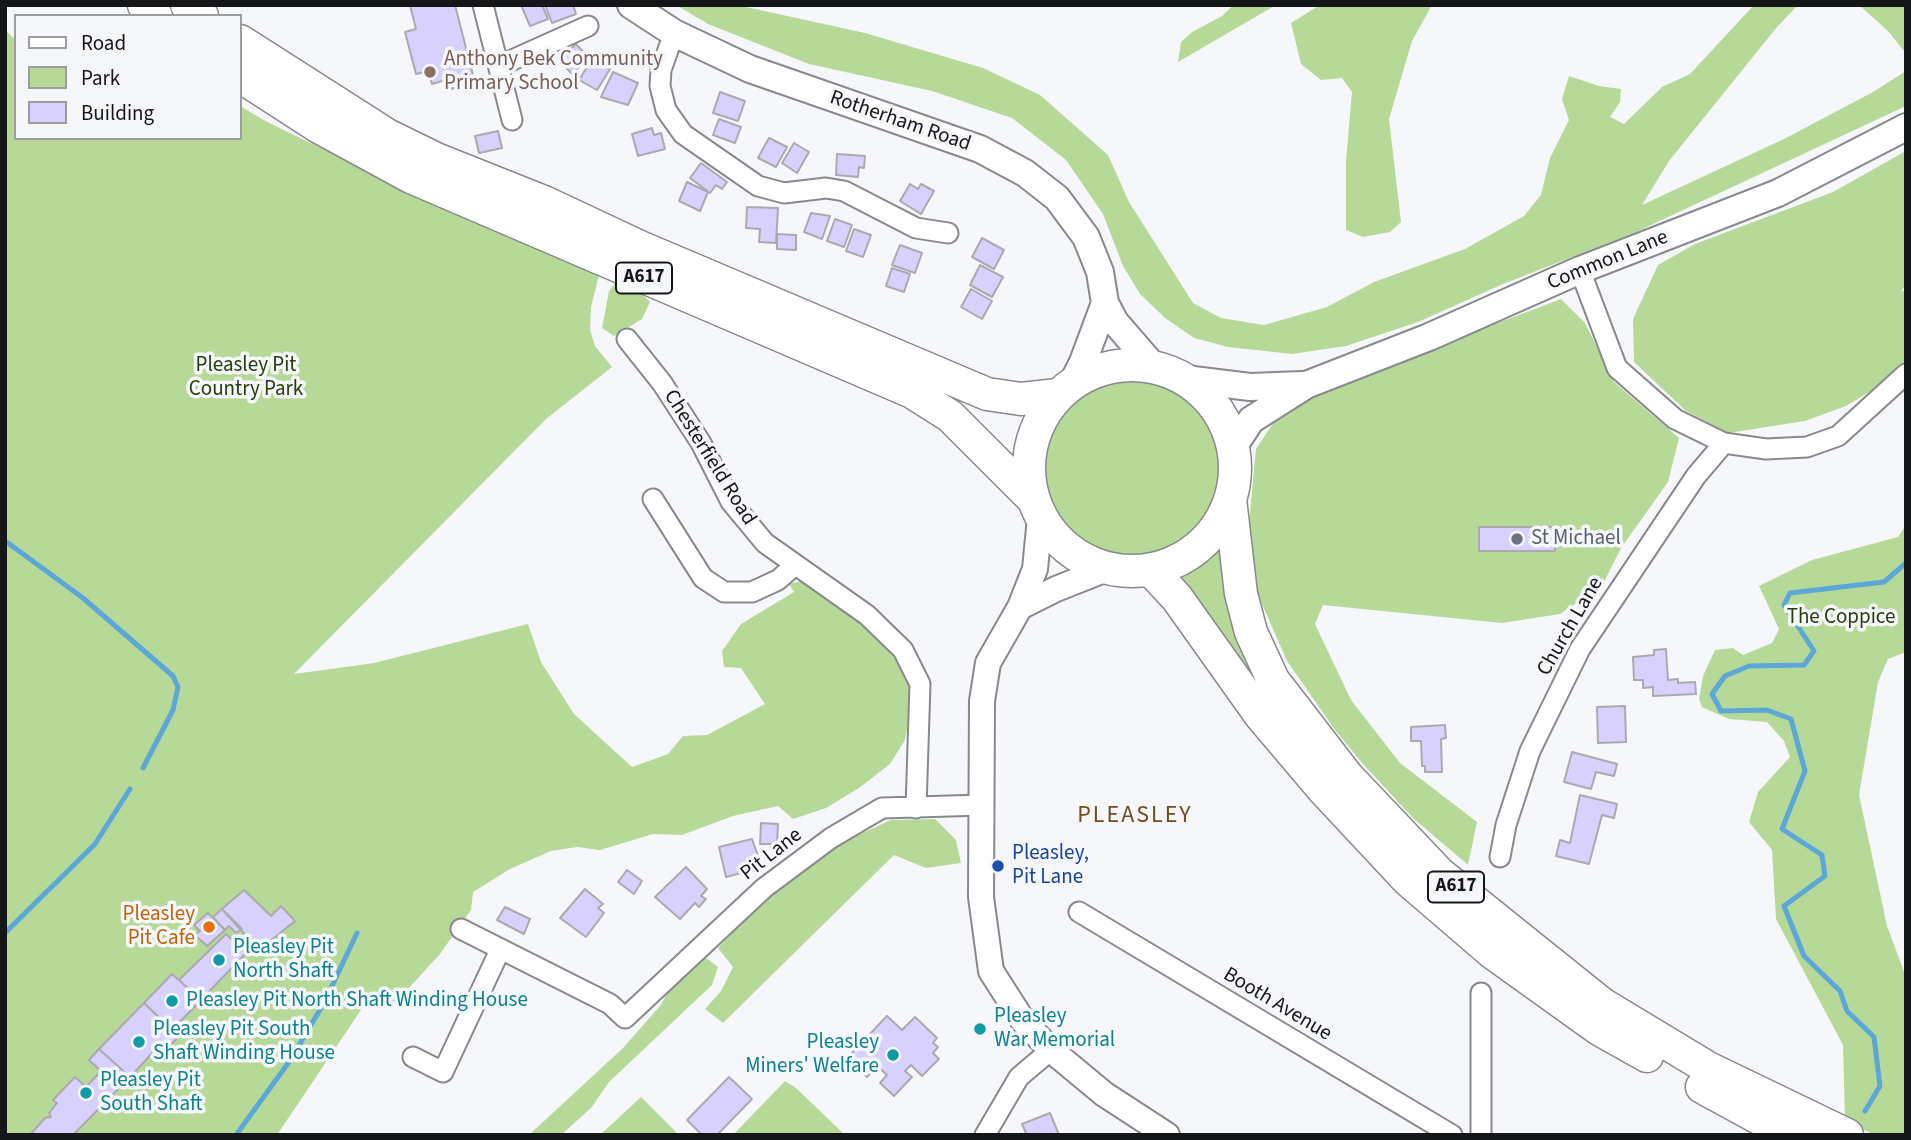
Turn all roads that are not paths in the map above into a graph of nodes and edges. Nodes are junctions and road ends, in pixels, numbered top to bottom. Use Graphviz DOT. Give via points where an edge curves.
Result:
graph roads {
  1 [pos="483,5"];
  2 [pos="631,5"];
  3 [pos="588,26"];
  4 [pos="674,33"];
  5 [pos="242,42"];
  6 [pos="499,66"];
  7 [pos="242,76"];
  8 [pos="512,120"];
  9 [pos="1906,127"];
  10 [pos="948,233"];
  11 [pos="1580,270"];
  12 [pos="1105,303"];
  13 [pos="627,339"];
  14 [pos="1154,367"];
  15 [pos="1906,374"];
  16 [pos="1185,379"];
  17 [pos="1306,385"];
  18 [pos="1064,390"];
  19 [pos="1724,443"];
  20 [pos="1232,449"];
  21 [pos="653,499"];
  22 [pos="1230,499"];
  23 [pos="1036,508"];
  24 [pos="795,565"];
  25 [pos="1109,568"];
  26 [pos="1152,570"];
  27 [pos="1020,607"];
  28 [pos="983,805"];
  29 [pos="916,808"];
  30 [pos="1500,857"];
  31 [pos="1079,912"];
  32 [pos="461,929"];
  33 [pos="500,950"];
  34 [pos="1481,993"];
  35 [pos="1051,1050"];
  36 [pos="413,1057"];
  37 [pos="985,1135"];
  38 [pos="1167,1135"];
  39 [pos="1452,1135"];
  40 [pos="1481,1135"];
  41 [pos="1790,1135"];
  42 [pos="1847,1135"];
  1 -- 6 [label="street"];
  2 -- 4 [label="main road, Rotherham Road"];
  3 -- 6 [label="street"];
  4 -- 10 [label="street" via="660,86 666,110 683,134 758,186 784,193 826,188 844,191 916,228"];
  4 -- 12 [label="main road, Rotherham Road" via="751,69 980,149 1025,173 1057,198 1086,237 1100,272"];
  5 -- 18 [label="highway, A617" via="387,135 436,159 987,394 1021,399"];
  6 -- 8 [label="street"];
  7 -- 23 [label="highway, A617" via="320,127 411,177 912,392 950,416"];
  9 -- 11 [label="main road, Common Lane" via="1778,193"];
  11 -- 17 [label="main road, Common Lane"];
  11 -- 19 [label="street" via="1617,368 1675,419"];
  12 -- 14 [label="main road, Rotherham Road" via="1115,322"];
  12 -- 18 [label="main road" via="1083,362"];
  13 -- 24 [label="street, Chesterfield Road" via="694,433 731,502 765,543"];
  14 -- 16 [label="highway"];
  14 -- 18 [label="highway" via="1118,365 1085,375"];
  15 -- 19 [label="street" via="1838,436 1807,447 1766,449"];
  16 -- 17 [label="main road" via="1250,387"];
  16 -- 20 [label="highway" via="1212,403 1227,427"];
  17 -- 20 [label="main road" via="1251,420"];
  18 -- 23 [label="highway" via="1042,415 1030,449 1028,473"];
  19 -- 30 [label="street, Church Lane" via="1696,476 1580,649 1530,751"];
  20 -- 22 [label="highway" via="1235,462"];
  21 -- 24 [label="street" via="703,578 724,592 752,592 778,580"];
  22 -- 26 [label="highway" via="1204,543 1185,557"];
  22 -- 42 [label="highway, A617" via="1241,594 1251,632 1273,680 1347,776 1440,874 1602,1004 1708,1068"];
  23 -- 25 [label="highway" via="1063,546 1091,564"];
  23 -- 27 [label="street" via="1035,569"];
  24 -- 29 [label="street, Chesterfield Road" via="867,615 902,650 920,684"];
  25 -- 26 [label="highway"];
  25 -- 27 [label="street"];
  26 -- 41 [label="highway, A617" via="1261,716 1408,880 1493,953 1600,1029"];
  27 -- 28 [label="street" via="988,663 982,701"];
  28 -- 29 [label="street, Pit Lane"];
  28 -- 35 [label="street" via="981,897 991,971 1023,1021"];
  29 -- 33 [label="street, Pit Lane" via="882,808 831,838 764,888 625,1018 610,1004"];
  31 -- 39 [label="street, Booth Avenue"];
  32 -- 33 [label="street"];
  33 -- 36 [label="street" via="443,1072"];
  34 -- 40 [label="street"];
  35 -- 37 [label="street" via="1019,1077"];
  35 -- 38 [label="street" via="1104,1094"];
}
